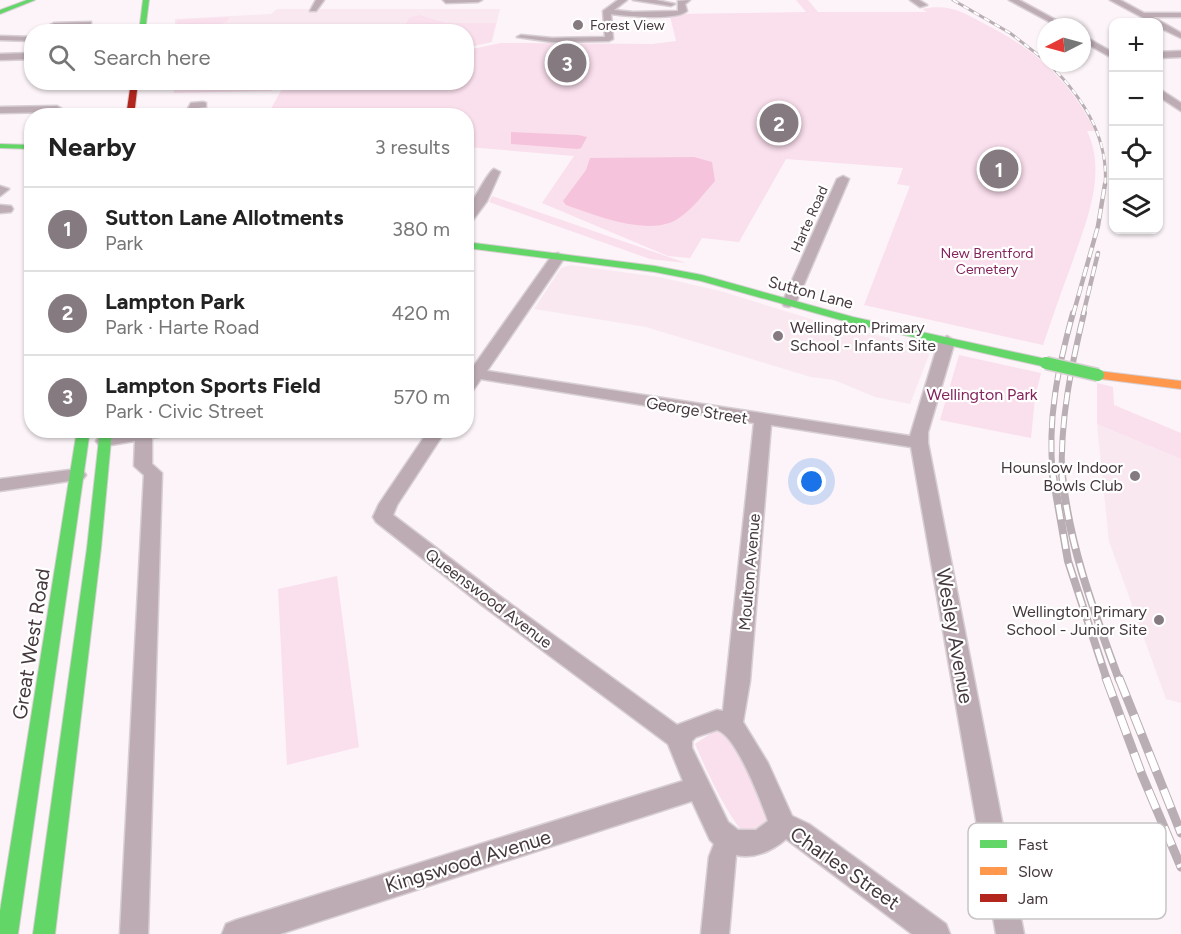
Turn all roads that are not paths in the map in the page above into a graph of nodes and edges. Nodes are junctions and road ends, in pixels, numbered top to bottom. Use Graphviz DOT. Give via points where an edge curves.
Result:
graph roads {
  1 [pos="32,0"];
  2 [pos="146,0"];
  3 [pos="159,0"];
  4 [pos="320,0"];
  5 [pos="478,0"];
  6 [pos="623,0"];
  7 [pos="637,0"];
  8 [pos="1013,0"];
  9 [pos="1114,0"];
  10 [pos="445,2"];
  11 [pos="683,3"];
  12 [pos="313,9"];
  13 [pos="607,11"];
  14 [pos="0,12"];
  15 [pos="1144,15"];
  16 [pos="1181,15"];
  17 [pos="1048,18"];
  18 [pos="1149,18"];
  19 [pos="143,24"];
  20 [pos="156,24"];
  21 [pos="1163,26"];
  22 [pos="1181,36"];
  23 [pos="521,37"];
  24 [pos="0,38"];
  25 [pos="24,39"];
  26 [pos="1091,43"];
  27 [pos="1109,54"];
  28 [pos="1181,54"];
  29 [pos="1163,55"];
  30 [pos="24,56"];
  31 [pos="0,57"];
  32 [pos="134,90"];
  33 [pos="1163,95"];
  34 [pos="202,105"];
  35 [pos="131,108"];
  36 [pos="193,108"];
  37 [pos="1181,108"];
  38 [pos="0,110"];
  39 [pos="24,110"];
  40 [pos="0,146"];
  41 [pos="24,147"];
  42 [pos="495,172"];
  43 [pos="843,179"];
  44 [pos="474,210"];
  45 [pos="474,246"];
  46 [pos="558,257"];
  47 [pos="789,303"];
  48 [pos="946,341"];
  49 [pos="476,374"];
  50 [pos="474,377"];
  51 [pos="1181,385"];
  52 [pos="763,420"];
  53 [pos="83,438"];
  54 [pos="105,438"];
  55 [pos="144,438"];
  56 [pos="433,438"];
  57 [pos="919,443"];
  58 [pos="77,475"];
  59 [pos="0,485"];
  60 [pos="729,723"];
  61 [pos="680,738"];
  62 [pos="699,788"];
  63 [pos="989,823"];
  64 [pos="782,824"];
  65 [pos="728,841"];
  66 [pos="8,880"];
  67 [pos="1007,919"];
  68 [pos="7,934"];
  69 [pos="44,934"];
  70 [pos="134,934"];
  71 [pos="236,934"];
  72 [pos="715,934"];
  73 [pos="936,934"];
  74 [pos="1010,934"];
  1 -- 14 [label="main road"];
  2 -- 19 [label="main road"];
  3 -- 20 [label="main road"];
  4 -- 12 [label="street"];
  5 -- 10 [label="street"];
  6 -- 13 [label="street"];
  7 -- 11 [label="street"];
  8 -- 17 [label="street"];
  9 -- 15 [label="street"];
  11 -- 13 [label="street" via="682,11 674,14"];
  13 -- 23 [label="street" via="609,39"];
  15 -- 16 [label="street"];
  15 -- 18 [label="street"];
  21 -- 22 [label="street"];
  24 -- 25 [label="street"];
  26 -- 27 [label="street"];
  28 -- 29 [label="street"];
  30 -- 31 [label="street"];
  32 -- 35 [label="main road"];
  33 -- 37 [label="street"];
  34 -- 36 [label="street"];
  38 -- 39 [label="street"];
  40 -- 41 [label="main road"];
  42 -- 44 [label="street"];
  43 -- 47 [label="street, Harte Road"];
  45 -- 46 [label="main road, Sutton Lane"];
  46 -- 47 [label="main road, Sutton Lane" via="702,278"];
  46 -- 49 [label="street"];
  47 -- 48 [label="main road, Sutton Lane"];
  48 -- 51 [label="main road, Sutton Lane, bridge" via="1098,375"];
  48 -- 57 [label="street, Wesley Avenue"];
  49 -- 50 [label="street"];
  49 -- 52 [label="street, George Street"];
  52 -- 57 [label="street, George Street"];
  52 -- 60 [label="street, Moulton Avenue" via="735,716"];
  53 -- 58 [label="main road, Great West Road"];
  54 -- 69 [label="main road"];
  55 -- 70 [label="street" via="143,465 153,473"];
  56 -- 61 [label="street, Queenswood Avenue" via="383,517"];
  57 -- 63 [label="street, Wesley Avenue"];
  58 -- 59 [label="street"];
  58 -- 66 [label="main road, Great West Road"];
  60 -- 61 [label="street" via="707,723 688,729"];
  60 -- 64 [label="street" via="778,809"];
  61 -- 62 [label="street" via="680,748"];
  62 -- 65 [label="street" via="719,831"];
  62 -- 71 [label="street, Kingswood Avenue"];
  64 -- 65 [label="street" via="774,835 743,846"];
  64 -- 73 [label="street, Charles Street" via="800,832"];
  65 -- 72 [label="street" via="722,857"];
  66 -- 68 [label="main road, Great West Road"];
  67 -- 74 [label="street, Wesley Avenue"];
}
